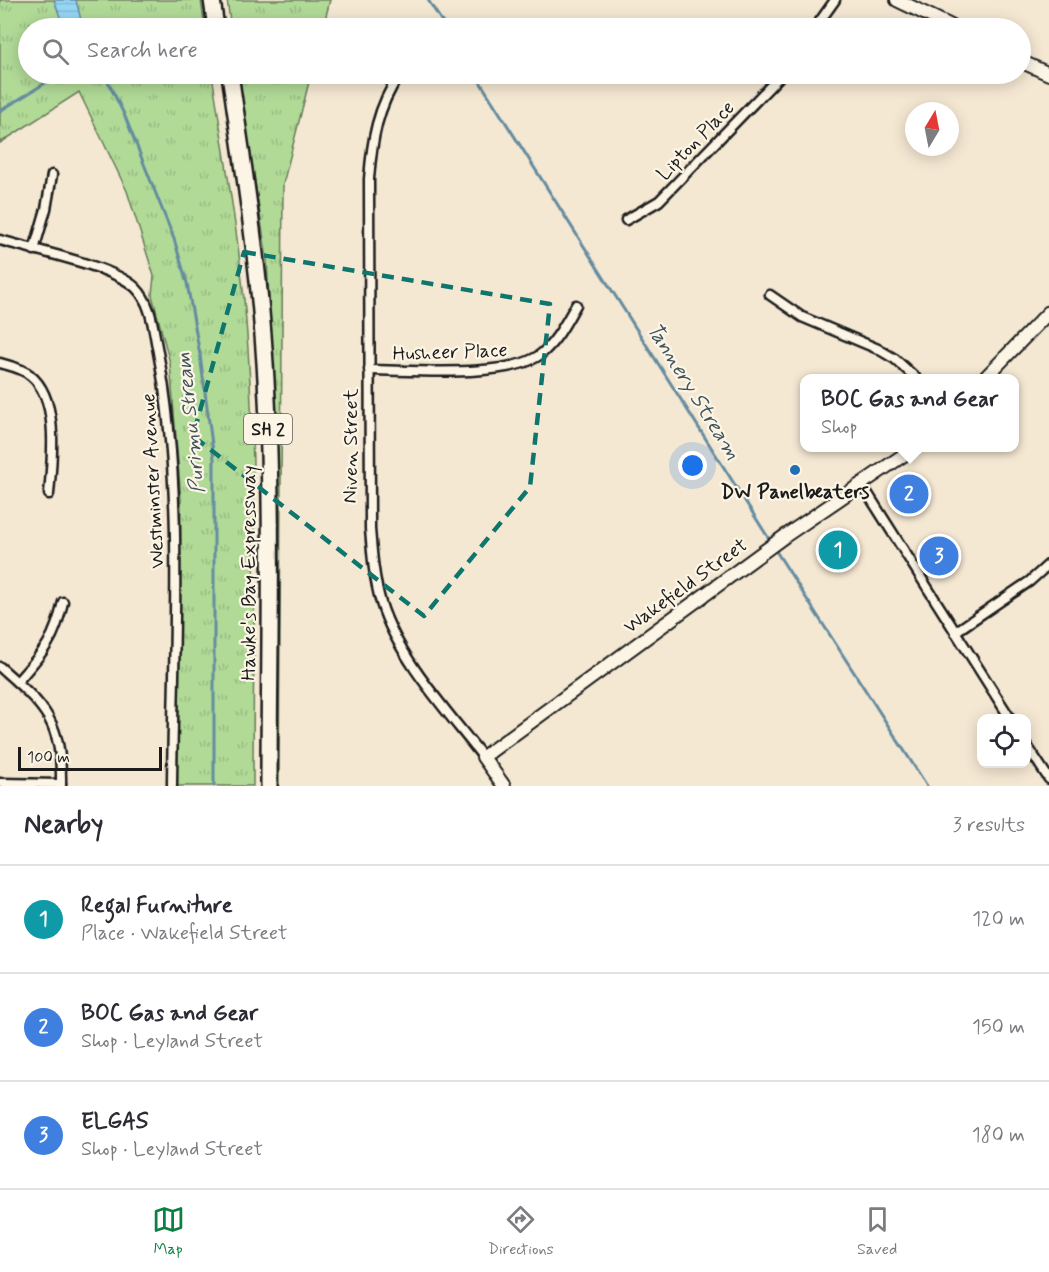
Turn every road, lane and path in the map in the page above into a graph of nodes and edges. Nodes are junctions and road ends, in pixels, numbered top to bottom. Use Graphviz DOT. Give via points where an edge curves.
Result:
graph roads {
  1 [pos="212,0"];
  2 [pos="219,0"];
  3 [pos="835,0"];
  4 [pos="897,0"];
  5 [pos="215,18"];
  6 [pos="222,18"];
  7 [pos="822,18"];
  8 [pos="934,18"];
  9 [pos="1031,66"];
  10 [pos="1049,74"];
  11 [pos="224,84"];
  12 [pos="231,84"];
  13 [pos="394,84"];
  14 [pos="772,84"];
  15 [pos="52,175"];
  16 [pos="626,220"];
  17 [pos="0,240"];
  18 [pos="34,250"];
  19 [pos="770,295"];
  20 [pos="576,305"];
  21 [pos="1049,312"];
  22 [pos="0,363"];
  23 [pos="369,370"];
  24 [pos="912,374"];
  25 [pos="989,374"];
  26 [pos="907,452"];
  27 [pos="861,483"];
  28 [pos="49,494"];
  29 [pos="1049,564"];
  30 [pos="63,602"];
  31 [pos="955,632"];
  32 [pos="0,667"];
  33 [pos="17,682"];
  34 [pos="1007,714"];
  35 [pos="1031,752"];
  36 [pos="483,757"];
  37 [pos="1049,779"];
  38 [pos="0,783"];
  39 [pos="61,785"];
  40 [pos="172,786"];
  41 [pos="261,786"];
  42 [pos="269,786"];
  43 [pos="504,786"];
  1 -- 5 [label="highway"];
  2 -- 6 [label="highway"];
  3 -- 7 [label="street"];
  4 -- 8 [label="street"];
  9 -- 10 [label="street"];
  11 -- 41 [label="highway, Hawke's Bay Expressway / SH 2" via="244,223 259,391"];
  12 -- 42 [label="highway, Hawke's Bay Expressway / SH 2" via="255,248 265,363"];
  13 -- 23 [label="street, Niven Street" via="381,107 372,151"];
  14 -- 16 [label="street, Lipton Place" via="659,201"];
  15 -- 18 [label="street"];
  17 -- 18 [label="street, Westminster Avenue"];
  18 -- 40 [label="street, Westminster Avenue" via="128,282 141,293 151,316 167,404 173,499"];
  19 -- 24 [label="street" via="802,317 878,349"];
  20 -- 23 [label="street, Husheer Place" via="555,340 541,354 513,367"];
  21 -- 25 [label="street"];
  22 -- 28 [label="street" via="28,373 45,392 50,408 52,451"];
  23 -- 36 [label="street, Niven Street" via="369,529 381,604 414,666"];
  26 -- 27 [label="street, Wakefield Street"];
  27 -- 31 [label="street"];
  27 -- 36 [label="street, Wakefield Street"];
  29 -- 31 [label="street"];
  30 -- 33 [label="street" via="52,640"];
  31 -- 34 [label="street"];
  32 -- 33 [label="street"];
  33 -- 39 [label="street" via="39,704 55,729 62,755"];
  35 -- 37 [label="street"];
  36 -- 43 [label="street, Niven Street"];
  38 -- 39 [label="street"];
}
